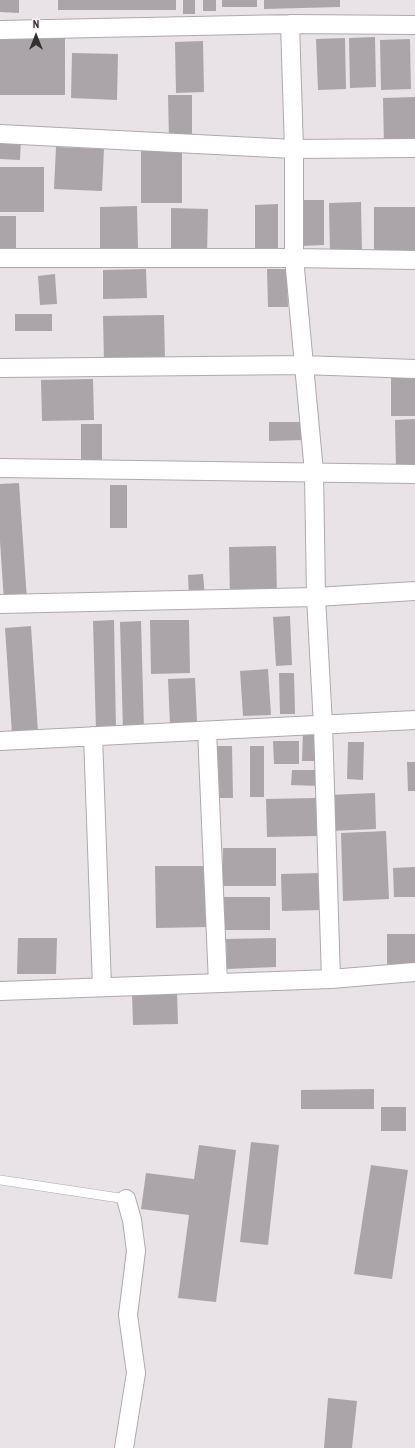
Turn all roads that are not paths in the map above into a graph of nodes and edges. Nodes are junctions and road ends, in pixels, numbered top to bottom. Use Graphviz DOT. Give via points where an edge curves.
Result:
graph roads {
  1 [pos="290,24"];
  2 [pos="415,25"];
  3 [pos="0,30"];
  4 [pos="0,134"];
  5 [pos="415,148"];
  6 [pos="294,149"];
  7 [pos="0,258"];
  8 [pos="294,258"];
  9 [pos="415,260"];
  10 [pos="303,365"];
  11 [pos="0,368"];
  12 [pos="415,369"];
  13 [pos="0,468"];
  14 [pos="314,472"];
  15 [pos="415,474"];
  16 [pos="415,591"];
  17 [pos="316,597"];
  18 [pos="0,604"];
  19 [pos="415,720"];
  20 [pos="323,725"];
  21 [pos="207,731"];
  22 [pos="93,736"];
  23 [pos="0,741"];
  24 [pos="415,972"];
  25 [pos="331,978"];
  26 [pos="218,983"];
  27 [pos="102,987"];
  28 [pos="0,991"];
  29 [pos="0,1180"];
  30 [pos="126,1199"];
  31 [pos="124,1448"];
  1 -- 2 [label="street"];
  1 -- 3 [label="street"];
  1 -- 6 [label="street"];
  4 -- 6 [label="street"];
  5 -- 6 [label="street"];
  6 -- 8 [label="street"];
  7 -- 8 [label="street"];
  8 -- 9 [label="street"];
  8 -- 10 [label="street"];
  10 -- 11 [label="street"];
  10 -- 12 [label="street"];
  10 -- 14 [label="street"];
  13 -- 14 [label="street"];
  14 -- 15 [label="street"];
  14 -- 17 [label="street"];
  16 -- 17 [label="street"];
  17 -- 18 [label="street"];
  17 -- 20 [label="street"];
  19 -- 20 [label="street"];
  20 -- 21 [label="street"];
  20 -- 25 [label="street"];
  21 -- 22 [label="street"];
  21 -- 26 [label="street"];
  22 -- 23 [label="street"];
  22 -- 27 [label="street"];
  24 -- 25 [label="street"];
  25 -- 26 [label="street"];
  26 -- 27 [label="street"];
  27 -- 28 [label="street"];
  29 -- 30 [label="lane"];
  30 -- 31 [label="street" via="136,1251 128,1315 136,1373"];
}
